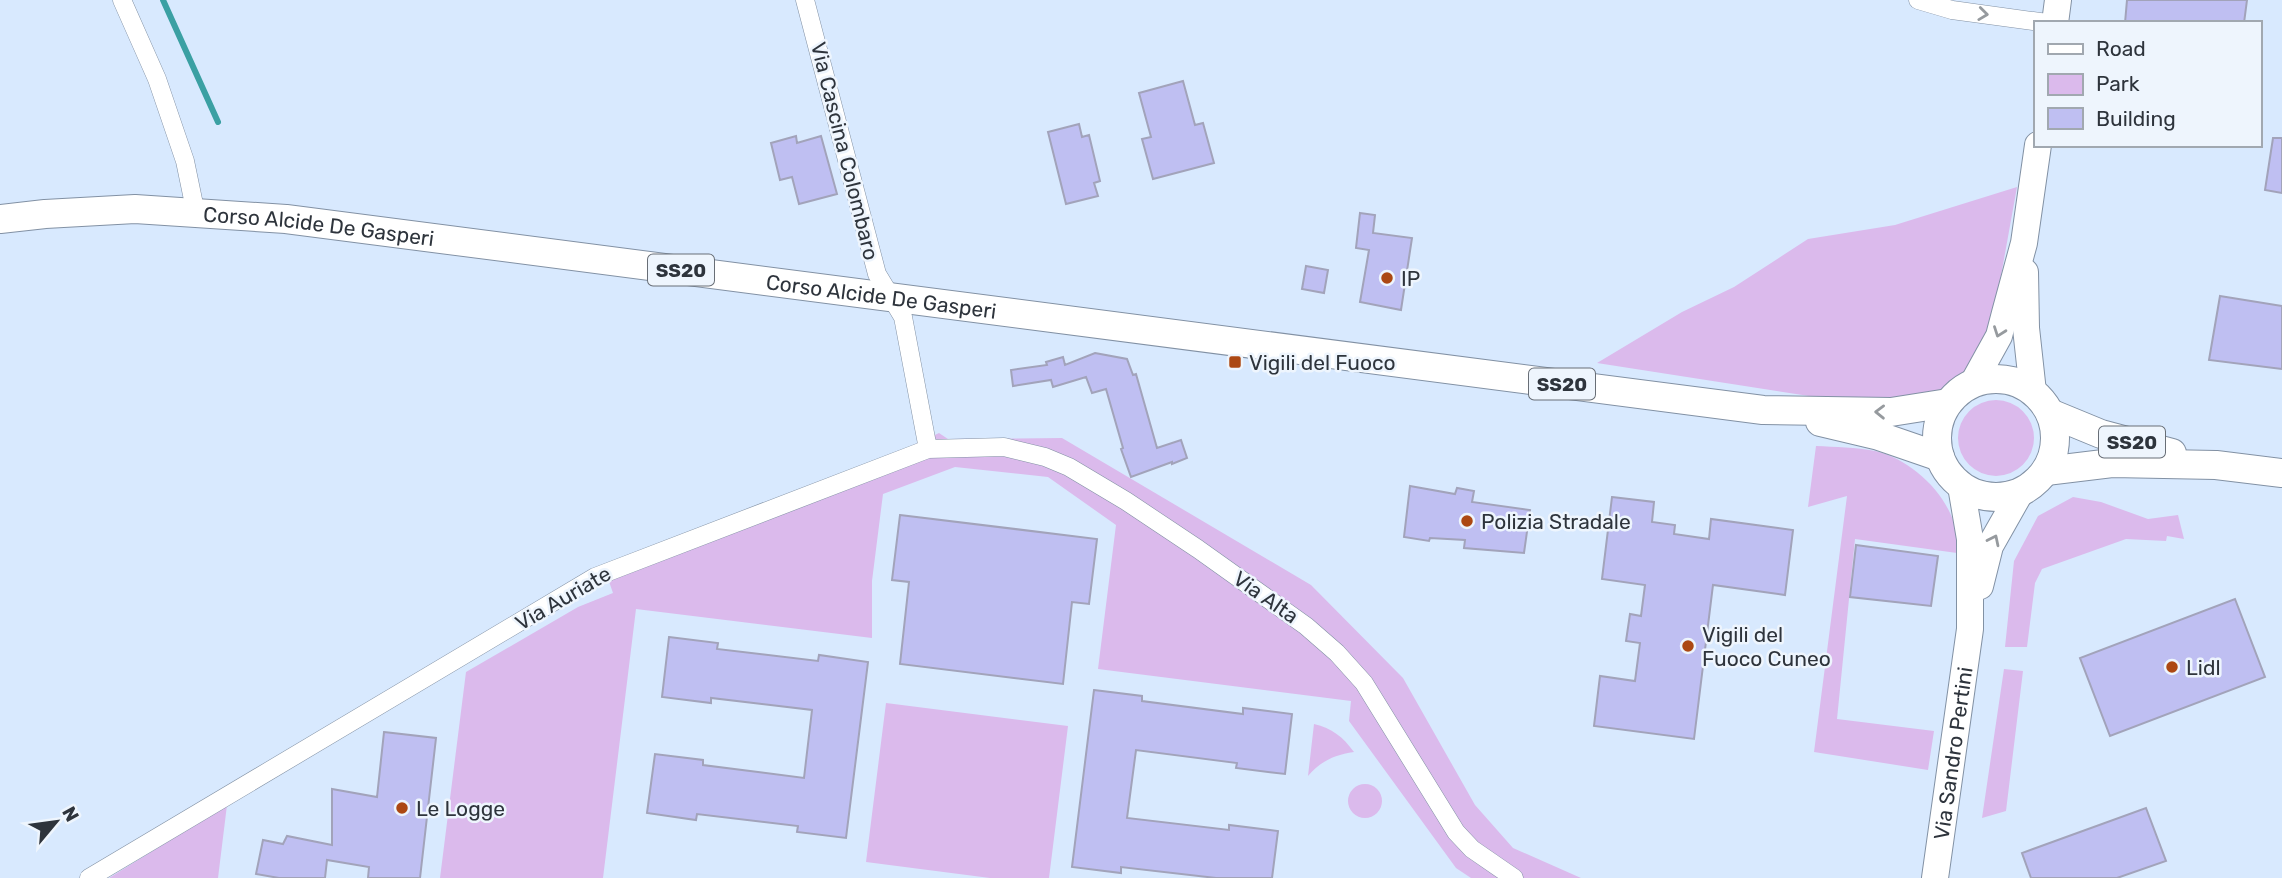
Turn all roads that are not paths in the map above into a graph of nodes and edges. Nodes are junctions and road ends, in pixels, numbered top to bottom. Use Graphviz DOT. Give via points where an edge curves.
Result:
graph roads {
  1 [pos="122,0"];
  2 [pos="805,0"];
  3 [pos="1920,0"];
  4 [pos="2058,0"];
  5 [pos="2034,21"];
  6 [pos="2055,21"];
  7 [pos="2038,147"];
  8 [pos="196,214"];
  9 [pos="0,219"];
  10 [pos="2024,243"];
  11 [pos="892,298"];
  12 [pos="1973,383"];
  13 [pos="2042,402"];
  14 [pos="1948,403"];
  15 [pos="1763,410"];
  16 [pos="928,449"];
  17 [pos="1940,457"];
  18 [pos="2216,465"];
  19 [pos="2046,471"];
  20 [pos="2282,473"];
  21 [pos="1961,486"];
  22 [pos="2020,493"];
  23 [pos="1970,629"];
  24 [pos="89,878"];
  25 [pos="1514,878"];
  26 [pos="1936,878"];
  1 -- 8 [label="street" via="157,79 185,161"];
  2 -- 11 [label="street, Via Cascina Colombaro" via="877,274"];
  3 -- 5 [label="street, one-way" via="1952,10"];
  4 -- 6 [label="street"];
  7 -- 10 [label="street"];
  8 -- 9 [label="main road, Corso Alcide De Gasperi / SS20" via="135,209"];
  8 -- 11 [label="main road, Corso Alcide De Gasperi / SS20" via="286,219"];
  10 -- 12 [label="street, one-way" via="1999,336"];
  10 -- 13 [label="street" via="2026,328"];
  11 -- 15 [label="main road, Corso Alcide De Gasperi / SS20"];
  11 -- 16 [label="street" via="903,317"];
  12 -- 13 [label="main road" via="2004,379 2020,384"];
  12 -- 14 [label="main road"];
  13 -- 18 [label="main road, SS20" via="2101,434"];
  13 -- 19 [label="main road" via="2055,432 2054,452"];
  14 -- 15 [label="main road, Corso Alcide De Gasperi / SS20, one-way" via="1891,412"];
  14 -- 17 [label="main road" via="1937,438"];
  15 -- 17 [label="main road, Corso Alcide De Gasperi / SS20" via="1879,436"];
  16 -- 24 [label="street, Via Auriate" via="595,577"];
  16 -- 25 [label="street, Via Alta" via="1004,447 1069,467 1198,549 1306,626 1364,683 1456,832"];
  17 -- 21 [label="main road"];
  18 -- 19 [label="main road, SS20" via="2112,463"];
  18 -- 20 [label="main road, SS20"];
  19 -- 22 [label="main road"];
  21 -- 22 [label="main road" via="1979,495"];
  21 -- 23 [label="street, Via Sandro Pertini" via="1970,540"];
  23 -- 22 [label="street, Via Sandro Pertini, one-way" via="1990,546"];
  23 -- 26 [label="street, Via Sandro Pertini"];
}
